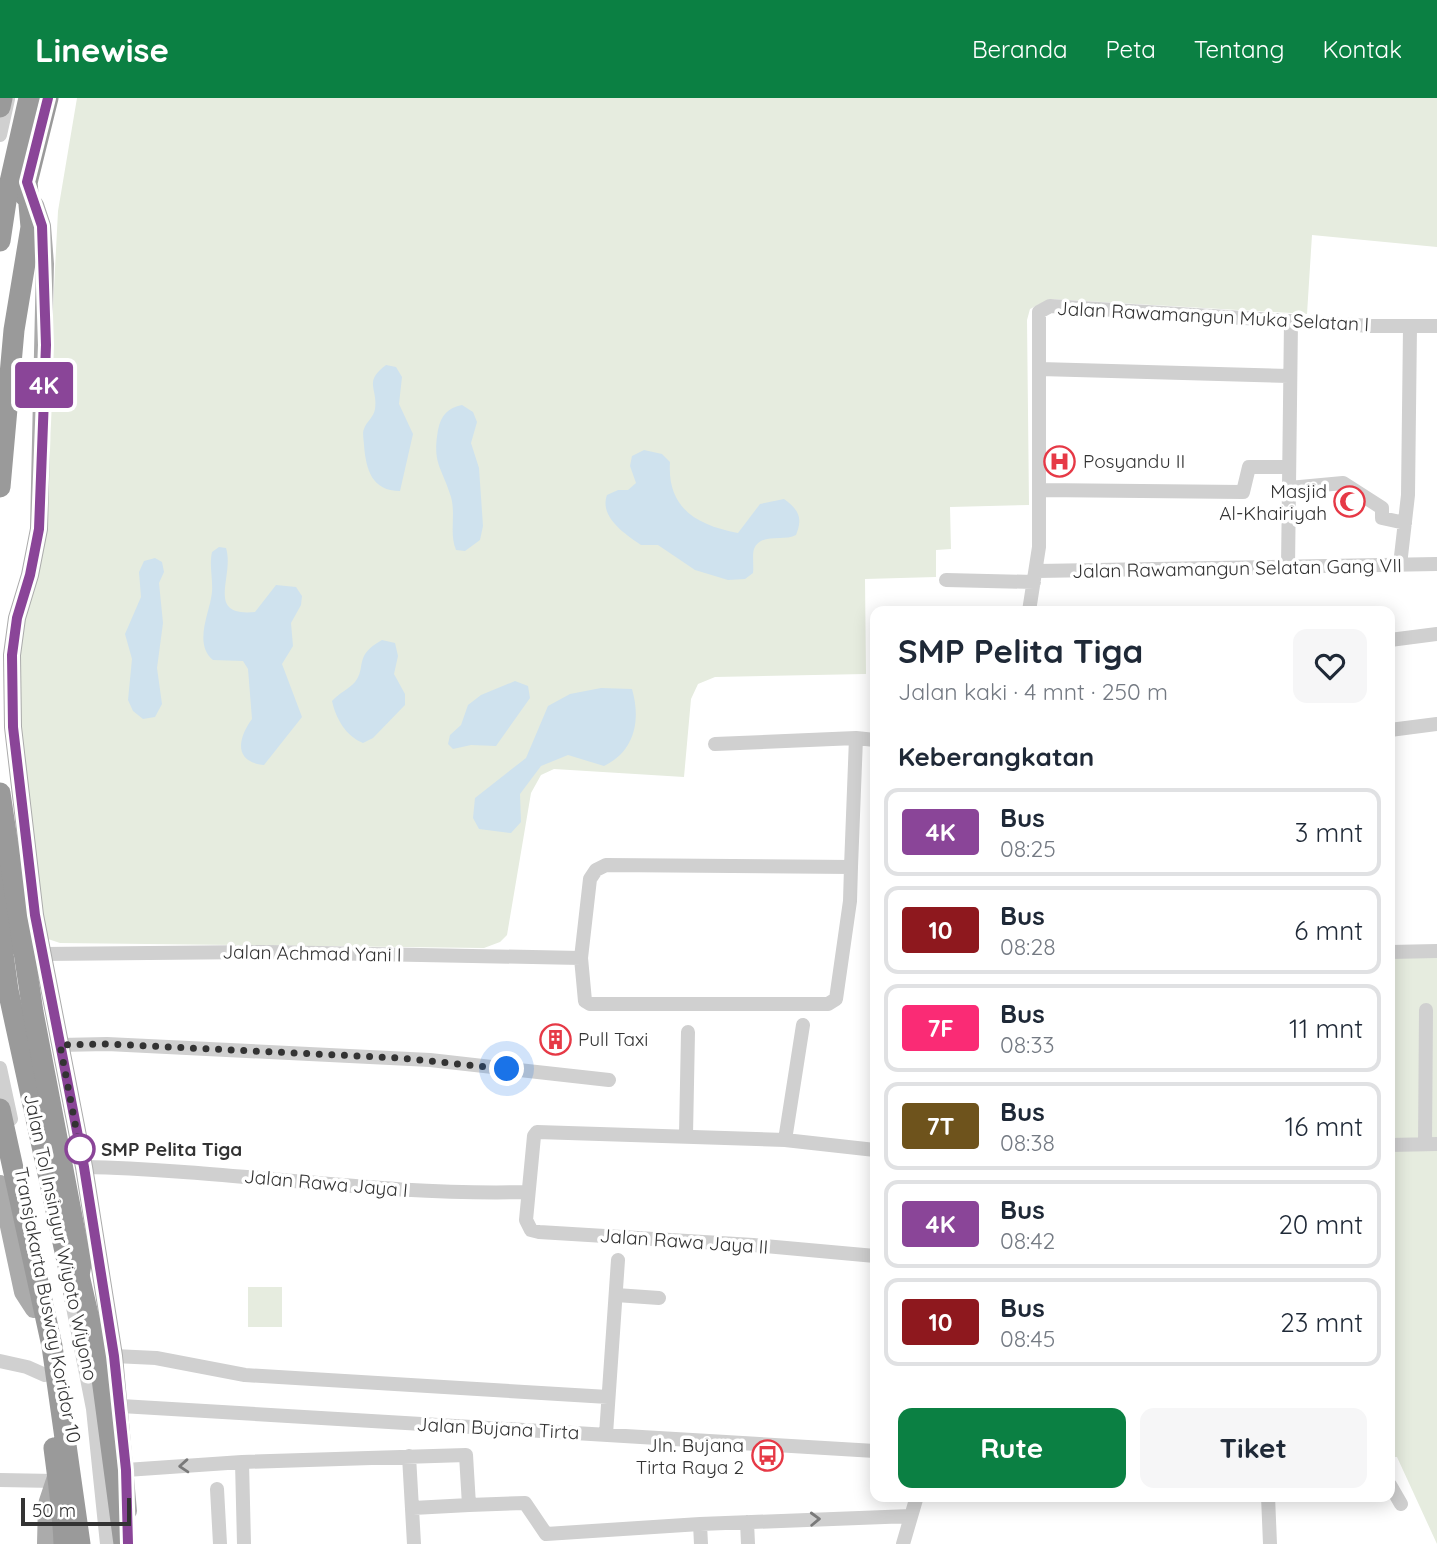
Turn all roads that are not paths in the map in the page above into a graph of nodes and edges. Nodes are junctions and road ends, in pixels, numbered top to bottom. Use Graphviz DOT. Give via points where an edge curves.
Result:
graph roads {
  1 [pos="2,98"];
  2 [pos="8,98"];
  3 [pos="28,98"];
  4 [pos="48,98"];
  5 [pos="0,107"];
  6 [pos="0,135"];
  7 [pos="18,138"];
  8 [pos="27,182"];
  9 [pos="0,228"];
  10 [pos="0,241"];
  11 [pos="1291,321"];
  12 [pos="1437,326"];
  13 [pos="1409,327"];
  14 [pos="0,334"];
  15 [pos="1040,369"];
  16 [pos="1289,376"];
  17 [pos="1289,467"];
  18 [pos="0,487"];
  19 [pos="1289,488"];
  20 [pos="1040,490"];
  21 [pos="1405,523"];
  22 [pos="1437,564"];
  23 [pos="1400,565"];
  24 [pos="1288,568"];
  25 [pos="1035,577"];
  26 [pos="946,580"];
  27 [pos="1030,606"];
  28 [pos="1437,634"];
  29 [pos="1395,639"];
  30 [pos="1437,724"];
  31 [pos="1395,729"];
  32 [pos="856,738"];
  33 [pos="870,739"];
  34 [pos="715,744"];
  35 [pos="0,793"];
  36 [pos="0,864"];
  37 [pos="851,867"];
  38 [pos="0,932"];
  39 [pos="1437,951"];
  40 [pos="1395,952"];
  41 [pos="42,954"];
  42 [pos="581,958"];
  43 [pos="0,962"];
  44 [pos="1426,1010"];
  45 [pos="803,1025"];
  46 [pos="688,1032"];
  47 [pos="60,1045"];
  48 [pos="0,1068"];
  49 [pos="609,1080"];
  50 [pos="0,1109"];
  51 [pos="686,1135"];
  52 [pos="785,1140"];
  53 [pos="1431,1144"];
  54 [pos="1395,1145"];
  55 [pos="870,1149"];
  56 [pos="0,1150"];
  57 [pos="84,1167"];
  58 [pos="0,1184"];
  59 [pos="527,1192"];
  60 [pos="870,1256"];
  61 [pos="618,1260"];
  62 [pos="616,1295"];
  63 [pos="659,1298"];
  64 [pos="75,1299"];
  65 [pos="34,1309"];
  66 [pos="114,1356"];
  67 [pos="0,1361"];
  68 [pos="45,1375"];
  69 [pos="608,1397"];
  70 [pos="121,1406"];
  71 [pos="606,1434"];
  72 [pos="870,1451"];
  73 [pos="409,1456"];
  74 [pos="242,1462"];
  75 [pos="126,1470"];
  76 [pos="55,1479"];
  77 [pos="0,1480"];
  78 [pos="217,1489"];
  79 [pos="1395,1494"];
  80 [pos="915,1502"];
  81 [pos="1268,1502"];
  82 [pos="1401,1504"];
  83 [pos="469,1505"];
  84 [pos="413,1508"];
  85 [pos="911,1516"];
  86 [pos="747,1522"];
  87 [pos="700,1524"];
  88 [pos="547,1539"];
  89 [pos="46,1544"];
  90 [pos="64,1544"];
  91 [pos="80,1544"];
  92 [pos="87,1544"];
  93 [pos="108,1544"];
  94 [pos="126,1544"];
  95 [pos="220,1544"];
  96 [pos="244,1544"];
  97 [pos="414,1544"];
  98 [pos="701,1544"];
  99 [pos="748,1544"];
  100 [pos="903,1544"];
  101 [pos="1270,1544"];
  1 -- 5 [label="highway"];
  2 -- 6 [label="street"];
  3 -- 7 [label="street"];
  3 -- 10 [label="highway, bridge"];
  4 -- 8 [label="highway"];
  7 -- 8 [label="street"];
  7 -- 9 [label="street"];
  8 -- 14 [label="highway"];
  8 -- 18 [label="highway" via="32,227 15,330"];
  8 -- 41 [label="main road" via="42,226 46,345 39,529 12,655 13,727"];
  11 -- 13 [label="street, Jalan Rawamangun Muka Selatan I"];
  11 -- 15 [label="street, Jalan Rawamangun Muka Selatan I" via="1050,306 1039,312"];
  11 -- 16 [label="street"];
  12 -- 13 [label="street, Jalan Rawamangun Muka Selatan I"];
  13 -- 21 [label="street"];
  15 -- 16 [label="street"];
  15 -- 20 [label="street, Jalan Rawamangun Muka Selatan I"];
  16 -- 17 [label="street"];
  17 -- 19 [label="street"];
  17 -- 20 [label="street" via="1249,467 1243,492"];
  19 -- 21 [label="street" via="1343,484 1382,508 1382,518"];
  19 -- 24 [label="street"];
  20 -- 25 [label="street, Jalan Rawamangun Muka Selatan I"];
  21 -- 23 [label="street"];
  22 -- 23 [label="street, Jalan Rawamangun Selatan Gang VII"];
  23 -- 24 [label="street, Jalan Rawamangun Selatan Gang VII"];
  24 -- 25 [label="street, Jalan Rawamangun Selatan Gang VII"];
  25 -- 26 [label="street, Jalan Rawamangun Selatan Gang VII"];
  25 -- 27 [label="street, Jalan Rawamangun Muka Selatan I"];
  28 -- 29 [label="street"];
  30 -- 31 [label="street"];
  32 -- 33 [label="street"];
  32 -- 34 [label="street"];
  32 -- 37 [label="street"];
  35 -- 64 [label="highway, bridge" via="33,1012 81,1264"];
  36 -- 94 [label="highway" via="22,998 101,1371"];
  37 -- 42 [label="street" via="606,865 590,879"];
  37 -- 42 [label="street" via="836,999 828,1004 590,1004 582,990"];
  38 -- 64 [label="highway, Jalan Tol Insinyur Wiyoto Wiyono" via="8,990"];
  39 -- 40 [label="street"];
  41 -- 42 [label="street, Jalan Achmad Yani I" via="268,952"];
  41 -- 47 [label="main road"];
  43 -- 93 [label="street, Transjakarta Busway Koridor 10" via="86,1365"];
  44 -- 53 [label="street"];
  45 -- 52 [label="street"];
  46 -- 51 [label="street"];
  47 -- 49 [label="street" via="400,1058"];
  47 -- 57 [label="main road"];
  48 -- 92 [label="street, Transjakarta Busway Koridor 10" via="60,1350"];
  50 -- 91 [label="highway, Jalan Tol Insinyur Wiyoto Wiyono" via="52,1346"];
  51 -- 52 [label="street"];
  51 -- 59 [label="street, Jalan Rawa Jaya II" via="537,1132"];
  52 -- 55 [label="street"];
  53 -- 54 [label="street"];
  56 -- 65 [label="highway" via="34,1289"];
  57 -- 59 [label="street, Jalan Rawa Jaya I" via="195,1171 440,1193"];
  57 -- 66 [label="main road"];
  58 -- 65 [label="main road" via="23,1292"];
  59 -- 60 [label="street, Jalan Rawa Jaya II" via="526,1220 531,1230 539,1232"];
  61 -- 62 [label="street"];
  62 -- 63 [label="street"];
  62 -- 69 [label="street"];
  64 -- 93 [label="highway, Jalan Tol Insinyur Wiyoto Wiyono" via="104,1446"];
  65 -- 68 [label="highway"];
  66 -- 69 [label="street" via="156,1358 245,1375"];
  66 -- 70 [label="main road"];
  67 -- 68 [label="street"];
  68 -- 76 [label="highway"];
  69 -- 71 [label="street"];
  70 -- 71 [label="street, Jalan Bujana Tirta"];
  70 -- 75 [label="main road"];
  71 -- 72 [label="street, Jalan Bujana Tirta"];
  73 -- 74 [label="street"];
  73 -- 83 [label="street" via="466,1455"];
  73 -- 84 [label="street"];
  74 -- 75 [label="street, one-way"];
  74 -- 96 [label="street"];
  75 -- 94 [label="main road"];
  76 -- 77 [label="street"];
  76 -- 89 [label="main road" via="47,1504"];
  76 -- 90 [label="highway" via="63,1507"];
  78 -- 95 [label="street"];
  79 -- 82 [label="street"];
  80 -- 85 [label="street"];
  81 -- 101 [label="street"];
  83 -- 84 [label="street"];
  83 -- 88 [label="street" via="525,1503"];
  84 -- 97 [label="street"];
  86 -- 85 [label="street, one-way"];
  85 -- 100 [label="street"];
  86 -- 87 [label="street"];
  86 -- 99 [label="street"];
  87 -- 88 [label="street"];
  87 -- 98 [label="street"];
}
